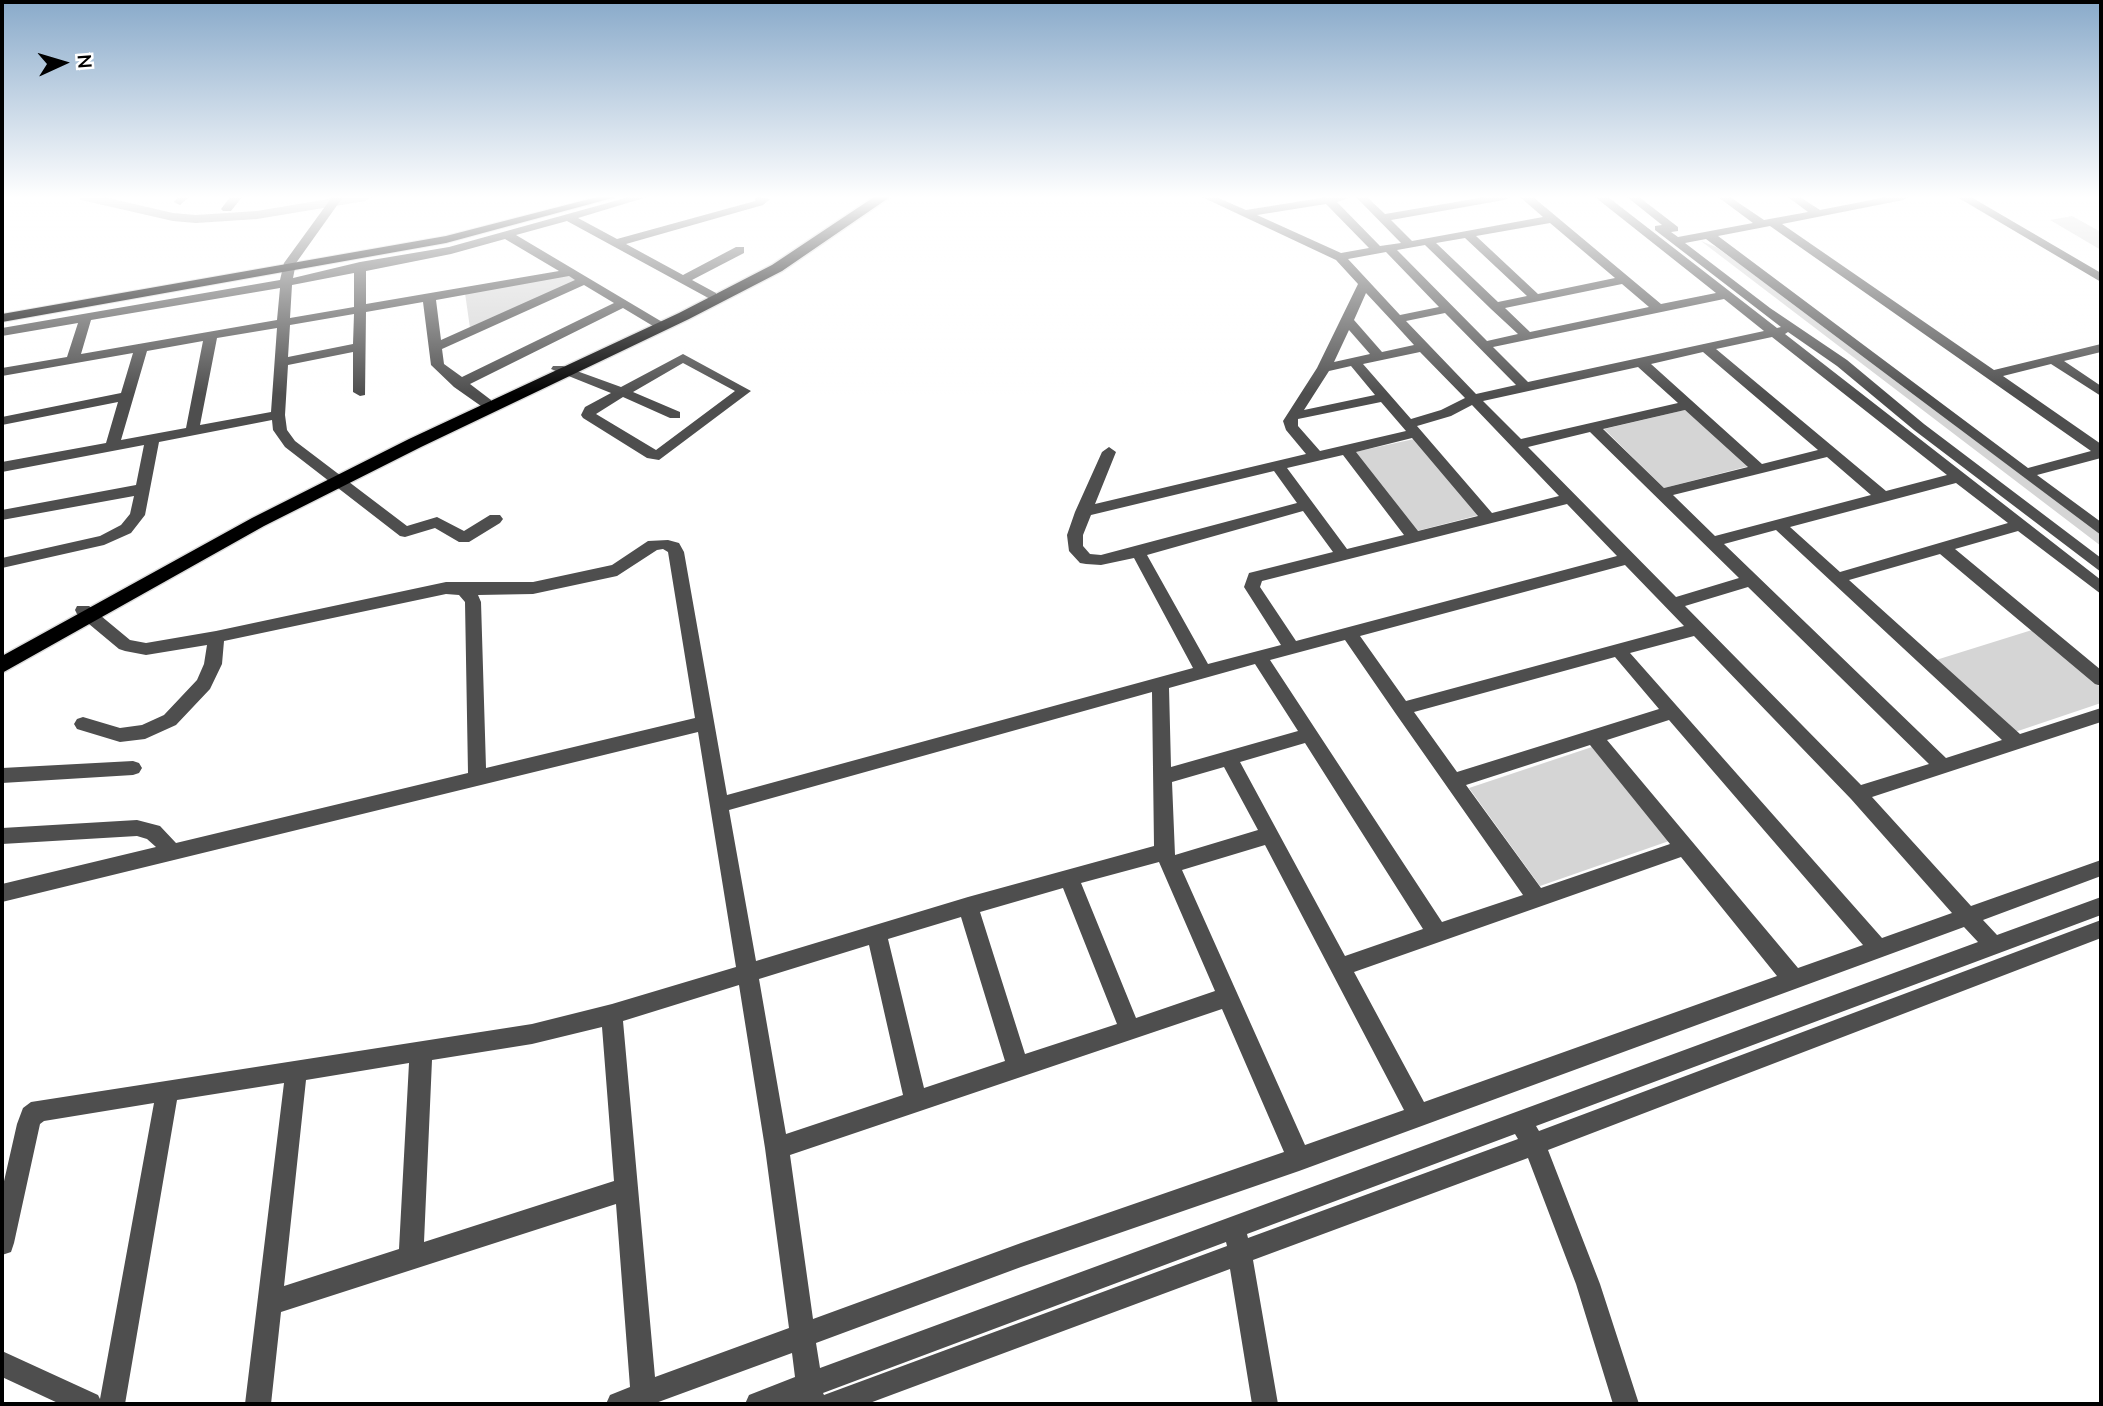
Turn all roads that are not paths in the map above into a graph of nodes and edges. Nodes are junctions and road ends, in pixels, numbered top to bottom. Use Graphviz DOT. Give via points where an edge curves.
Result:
graph roads {
  1 [pos="292,263"];
  2 [pos="307,263"];
  3 [pos="308,263"];
  4 [pos="379,263"];
  5 [pos="556,263"];
  6 [pos="652,263"];
  7 [pos="716,263"];
  8 [pos="775,263"];
  9 [pos="785,263"];
  10 [pos="1345,263"];
  11 [pos="1398,263"];
  12 [pos="1450,263"];
  13 [pos="1497,263"];
  14 [pos="1604,263"];
  15 [pos="1684,263"];
  16 [pos="1711,263"];
  17 [pos="1746,263"];
  18 [pos="1826,263"];
  19 [pos="2075,263"];
  20 [pos="290,266"];
  21 [pos="360,266"];
  22 [pos="572,272"];
  23 [pos="2101,278"];
  24 [pos="1624,279"];
  25 [pos="585,280"];
  26 [pos="683,280"];
  27 [pos="286,283"];
  28 [pos="1365,284"];
  29 [pos="1725,295"];
  30 [pos="429,296"];
  31 [pos="712,296"];
  32 [pos="1536,298"];
  33 [pos="624,303"];
  34 [pos="1495,306"];
  35 [pos="361,309"];
  36 [pos="1448,309"];
  37 [pos="1660,310"];
  38 [pos="2,312"];
  39 [pos="681,315"];
  40 [pos="1781,316"];
  41 [pos="86,317"];
  42 [pos="2,318"];
  43 [pos="1397,319"];
  44 [pos="1347,320"];
  45 [pos="285,321"];
  46 [pos="661,324"];
  47 [pos="1792,329"];
  48 [pos="2,332"];
  49 [pos="1776,333"];
  50 [pos="211,334"];
  51 [pos="1527,336"];
  52 [pos="1484,345"];
  53 [pos="141,346"];
  54 [pos="436,346"];
  55 [pos="360,347"];
  56 [pos="1423,347"];
  57 [pos="1706,348"];
  58 [pos="2101,348"];
  59 [pos="1379,356"];
  60 [pos="73,359"];
  61 [pos="2053,360"];
  62 [pos="1354,361"];
  63 [pos="281,362"];
  64 [pos="1642,362"];
  65 [pos="1324,368"];
  66 [pos="562,371"];
  67 [pos="2,372"];
  68 [pos="1992,375"];
  69 [pos="459,384"];
  70 [pos="1525,387"];
  71 [pos="360,392"];
  72 [pos="622,392"];
  73 [pos="2101,392"];
  74 [pos="127,396"];
  75 [pos="1384,397"];
  76 [pos="1476,398"];
  77 [pos="486,403"];
  78 [pos="1688,405"];
  79 [pos="278,415"];
  80 [pos="675,415"];
  81 [pos="1294,416"];
  82 [pos="2,421"];
  83 [pos="1593,427"];
  84 [pos="1412,428"];
  85 [pos="192,430"];
  86 [pos="436,430"];
  87 [pos="153,438"];
  88 [pos="1520,444"];
  89 [pos="112,446"];
  90 [pos="1346,448"];
  91 [pos="1109,452"];
  92 [pos="1829,452"];
  93 [pos="2101,452"];
  94 [pos="1315,455"];
  95 [pos="1276,464"];
  96 [pos="2,467"];
  97 [pos="1759,469"];
  98 [pos="2025,473"];
  99 [pos="1959,477"];
  100 [pos="336,479"];
  101 [pos="143,489"];
  102 [pos="1662,493"];
  103 [pos="1882,497"];
  104 [pos="1572,498"];
  105 [pos="1307,505"];
  106 [pos="1083,512"];
  107 [pos="2,515"];
  108 [pos="495,519"];
  109 [pos="1489,519"];
  110 [pos="1778,524"];
  111 [pos="2020,525"];
  112 [pos="2101,530"];
  113 [pos="1415,538"];
  114 [pos="1712,542"];
  115 [pos="1943,548"];
  116 [pos="1138,552"];
  117 [pos="2101,552"];
  118 [pos="1343,556"];
  119 [pos="1630,558"];
  120 [pos="2,563"];
  121 [pos="2101,566"];
  122 [pos="1837,578"];
  123 [pos="1751,580"];
  124 [pos="2101,588"];
  125 [pos="465,590"];
  126 [pos="1674,603"];
  127 [pos="86,613"];
  128 [pos="1699,628"];
  129 [pos="1349,634"];
  130 [pos="216,638"];
  131 [pos="1292,649"];
  132 [pos="1618,650"];
  133 [pos="2,655"];
  134 [pos="1260,658"];
  135 [pos="2,665"];
  136 [pos="1204,673"];
  137 [pos="2101,679"];
  138 [pos="1160,684"];
  139 [pos="1402,709"];
  140 [pos="1672,712"];
  141 [pos="2101,715"];
  142 [pos="705,723"];
  143 [pos="83,724"];
  144 [pos="1310,735"];
  145 [pos="1594,737"];
  146 [pos="2015,741"];
  147 [pos="1229,758"];
  148 [pos="1942,765"];
  149 [pos="132,768"];
  150 [pos="2,776"];
  151 [pos="477,776"];
  152 [pos="1162,776"];
  153 [pos="1454,781"];
  154 [pos="1858,794"];
  155 [pos="720,805"];
  156 [pos="1270,835"];
  157 [pos="2,836"];
  158 [pos="1685,847"];
  159 [pos="171,850"];
  160 [pos="1167,859"];
  161 [pos="2101,868"];
  162 [pos="1069,878"];
  163 [pos="2,892"];
  164 [pos="1537,899"];
  165 [pos="968,906"];
  166 [pos="2101,906"];
  167 [pos="1967,917"];
  168 [pos="2101,929"];
  169 [pos="1437,933"];
  170 [pos="877,934"];
  171 [pos="1994,946"];
  172 [pos="1879,949"];
  173 [pos="1340,967"];
  174 [pos="748,974"];
  175 [pos="1794,980"];
  176 [pos="1228,998"];
  177 [pos="612,1014"];
  178 [pos="1130,1030"];
  179 [pos="421,1051"];
  180 [pos="1018,1067"];
  181 [pos="296,1072"];
  182 [pos="167,1093"];
  183 [pos="916,1102"];
  184 [pos="1419,1115"];
  185 [pos="1520,1121"];
  186 [pos="1534,1144"];
  187 [pos="777,1148"];
  188 [pos="1299,1159"];
  189 [pos="626,1189"];
  190 [pos="1237,1239"];
  191 [pos="2,1243"];
  192 [pos="411,1258"];
  193 [pos="270,1303"];
  194 [pos="801,1337"];
  195 [pos="2,1364"];
  196 [pos="811,1394"];
  197 [pos="644,1395"];
  198 [pos="89,1404"];
  199 [pos="112,1404"];
  200 [pos="258,1404"];
  201 [pos="619,1404"];
  202 [pos="758,1404"];
  203 [pos="833,1404"];
  204 [pos="1265,1404"];
  205 [pos="1626,1404"];
  1 -- 20 [label="street"];
  2 -- 20 [label="main road"];
  3 -- 20 [label="main road"];
  4 -- 21 [label="street"];
  5 -- 22 [label="street"];
  6 -- 26 [label="street"];
  7 -- 26 [label="street"];
  8 -- 31 [label="highway"];
  9 -- 39 [label="highway"];
  10 -- 28 [label="street"];
  11 -- 36 [label="street"];
  12 -- 34 [label="street"];
  13 -- 32 [label="street"];
  14 -- 24 [label="street"];
  15 -- 29 [label="street"];
  16 -- 40 [label="street"];
  17 -- 98 [label="street"];
  18 -- 68 [label="street"];
  19 -- 23 [label="street"];
  20 -- 27 [label="street"];
  20 -- 38 [label="main road"];
  20 -- 42 [label="main road"];
  21 -- 27 [label="street"];
  21 -- 35 [label="street"];
  22 -- 25 [label="street"];
  22 -- 30 [label="street"];
  24 -- 32 [label="street"];
  24 -- 37 [label="street"];
  25 -- 33 [label="street"];
  25 -- 54 [label="street"];
  26 -- 31 [label="street"];
  27 -- 41 [label="street"];
  27 -- 45 [label="street"];
  28 -- 43 [label="street"];
  28 -- 44 [label="street"];
  29 -- 37 [label="street"];
  29 -- 49 [label="street"];
  30 -- 35 [label="street"];
  30 -- 54 [label="street"];
  31 -- 39 [label="highway"];
  32 -- 34 [label="street"];
  33 -- 46 [label="street"];
  33 -- 69 [label="street"];
  34 -- 51 [label="street"];
  35 -- 45 [label="street"];
  35 -- 55 [label="street"];
  36 -- 43 [label="street"];
  36 -- 52 [label="street"];
  37 -- 51 [label="street"];
  39 -- 46 [label="highway"];
  40 -- 47 [label="street"];
  40 -- 117 [label="street" via="1853,361 1929,424"];
  41 -- 48 [label="street"];
  41 -- 60 [label="street"];
  43 -- 56 [label="street"];
  44 -- 59 [label="street"];
  44 -- 65 [label="street"];
  45 -- 50 [label="street"];
  45 -- 63 [label="street"];
  46 -- 66 [label="highway"];
  47 -- 49 [label="street"];
  47 -- 121 [label="street"];
  49 -- 57 [label="street"];
  49 -- 99 [label="street"];
  50 -- 53 [label="street"];
  50 -- 85 [label="street"];
  51 -- 52 [label="street"];
  52 -- 70 [label="street"];
  53 -- 60 [label="street"];
  53 -- 74 [label="street"];
  54 -- 69 [label="street" via="438,365"];
  55 -- 63 [label="street"];
  55 -- 71 [label="street"];
  56 -- 59 [label="street"];
  56 -- 76 [label="street"];
  57 -- 64 [label="street"];
  57 -- 92 [label="street"];
  58 -- 61 [label="street"];
  59 -- 62 [label="street"];
  60 -- 67 [label="street"];
  61 -- 68 [label="street"];
  61 -- 73 [label="street"];
  62 -- 65 [label="street"];
  62 -- 75 [label="street"];
  63 -- 79 [label="street"];
  64 -- 70 [label="street"];
  64 -- 78 [label="street"];
  65 -- 81 [label="street"];
  66 -- 72 [label="street"];
  66 -- 77 [label="highway"];
  66 -- 86 [label="highway"];
  68 -- 93 [label="street"];
  69 -- 77 [label="street"];
  70 -- 76 [label="street"];
  72 -- 72 [label="street" via="588,415 656,456 744,391 683,358"];
  72 -- 80 [label="street"];
  74 -- 82 [label="street"];
  74 -- 89 [label="street"];
  75 -- 81 [label="street"];
  75 -- 84 [label="street"];
  76 -- 84 [label="street"];
  76 -- 88 [label="street"];
  77 -- 86 [label="highway"];
  78 -- 83 [label="street"];
  78 -- 97 [label="street"];
  79 -- 85 [label="street"];
  79 -- 100 [label="street" via="290,444"];
  81 -- 94 [label="street" via="1291,427"];
  83 -- 88 [label="street"];
  83 -- 102 [label="street"];
  84 -- 90 [label="street"];
  84 -- 109 [label="street"];
  85 -- 87 [label="street"];
  86 -- 100 [label="highway"];
  87 -- 89 [label="street"];
  87 -- 101 [label="street"];
  88 -- 104 [label="street"];
  89 -- 96 [label="street"];
  90 -- 94 [label="street"];
  90 -- 113 [label="street"];
  91 -- 106 [label="street"];
  92 -- 97 [label="street"];
  92 -- 103 [label="street"];
  93 -- 98 [label="street"];
  94 -- 95 [label="street"];
  95 -- 105 [label="street"];
  95 -- 106 [label="street"];
  97 -- 102 [label="street"];
  98 -- 112 [label="street"];
  99 -- 103 [label="street"];
  99 -- 111 [label="street"];
  100 -- 108 [label="street" via="405,532 433,522 464,538"];
  100 -- 127 [label="highway"];
  101 -- 107 [label="street"];
  101 -- 120 [label="street" via="133,521 118,535"];
  102 -- 114 [label="street"];
  103 -- 110 [label="street"];
  104 -- 109 [label="street"];
  104 -- 119 [label="street"];
  105 -- 116 [label="street"];
  105 -- 118 [label="street"];
  106 -- 116 [label="street" via="1075,547 1086,559"];
  109 -- 113 [label="street"];
  110 -- 114 [label="street"];
  110 -- 122 [label="street"];
  111 -- 115 [label="street"];
  111 -- 124 [label="street"];
  113 -- 118 [label="street"];
  114 -- 123 [label="street"];
  115 -- 122 [label="street"];
  115 -- 137 [label="street"];
  116 -- 136 [label="street"];
  118 -- 131 [label="street" via="1252,581"];
  119 -- 126 [label="street"];
  119 -- 129 [label="street"];
  122 -- 146 [label="street"];
  123 -- 126 [label="street"];
  123 -- 148 [label="street"];
  125 -- 130 [label="street" via="446,588"];
  125 -- 142 [label="street" via="541,587 617,570 653,545 673,547"];
  125 -- 151 [label="street" via="473,602"];
  126 -- 128 [label="street"];
  127 -- 130 [label="street" via="134,649"];
  127 -- 133 [label="highway"];
  127 -- 135 [label="highway"];
  128 -- 132 [label="street"];
  128 -- 154 [label="street"];
  129 -- 131 [label="street"];
  129 -- 139 [label="street"];
  130 -- 143 [label="street" via="204,684 160,727 120,735"];
  131 -- 134 [label="street"];
  132 -- 139 [label="street"];
  132 -- 140 [label="street"];
  134 -- 136 [label="street"];
  134 -- 144 [label="street"];
  136 -- 138 [label="street"];
  138 -- 152 [label="street"];
  138 -- 155 [label="street"];
  139 -- 153 [label="street"];
  140 -- 145 [label="street"];
  140 -- 172 [label="street"];
  141 -- 146 [label="street"];
  142 -- 151 [label="street"];
  142 -- 155 [label="street"];
  144 -- 147 [label="street"];
  144 -- 169 [label="street"];
  145 -- 153 [label="street"];
  145 -- 158 [label="street"];
  146 -- 148 [label="street"];
  147 -- 152 [label="street"];
  147 -- 156 [label="street"];
  148 -- 154 [label="street"];
  149 -- 150 [label="street"];
  151 -- 159 [label="street"];
  152 -- 160 [label="street"];
  153 -- 164 [label="street"];
  154 -- 167 [label="street"];
  155 -- 174 [label="street"];
  156 -- 160 [label="street"];
  156 -- 173 [label="street"];
  157 -- 159 [label="street" via="137,828 153,832"];
  158 -- 164 [label="street"];
  158 -- 175 [label="street"];
  159 -- 163 [label="street"];
  160 -- 162 [label="street"];
  160 -- 176 [label="street"];
  161 -- 167 [label="street"];
  162 -- 165 [label="street"];
  162 -- 178 [label="street"];
  164 -- 169 [label="street"];
  165 -- 170 [label="street"];
  165 -- 180 [label="street"];
  166 -- 171 [label="street"];
  167 -- 171 [label="street"];
  167 -- 172 [label="street"];
  168 -- 186 [label="street"];
  169 -- 173 [label="street"];
  170 -- 174 [label="street"];
  170 -- 183 [label="street"];
  171 -- 185 [label="street"];
  172 -- 175 [label="street"];
  173 -- 184 [label="street"];
  174 -- 177 [label="street"];
  174 -- 187 [label="street"];
  175 -- 184 [label="street"];
  176 -- 178 [label="street"];
  176 -- 188 [label="street"];
  177 -- 179 [label="street" via="532,1034"];
  177 -- 189 [label="street"];
  178 -- 180 [label="street"];
  179 -- 181 [label="street"];
  179 -- 192 [label="street"];
  180 -- 183 [label="street"];
  181 -- 182 [label="street"];
  181 -- 193 [label="street"];
  182 -- 191 [label="street" via="52,1106 31,1116"];
  182 -- 199 [label="street"];
  183 -- 187 [label="street"];
  184 -- 188 [label="street"];
  185 -- 186 [label="street"];
  185 -- 190 [label="street"];
  186 -- 190 [label="street"];
  186 -- 205 [label="street" via="1588,1284"];
  187 -- 194 [label="street"];
  188 -- 194 [label="street"];
  189 -- 192 [label="street"];
  189 -- 197 [label="street"];
  190 -- 196 [label="street"];
  190 -- 203 [label="street"];
  190 -- 204 [label="street"];
  192 -- 193 [label="street"];
  193 -- 200 [label="street"];
  194 -- 196 [label="street"];
  194 -- 197 [label="street"];
  195 -- 198 [label="street"];
  196 -- 202 [label="street"];
  197 -- 201 [label="street"];
}
